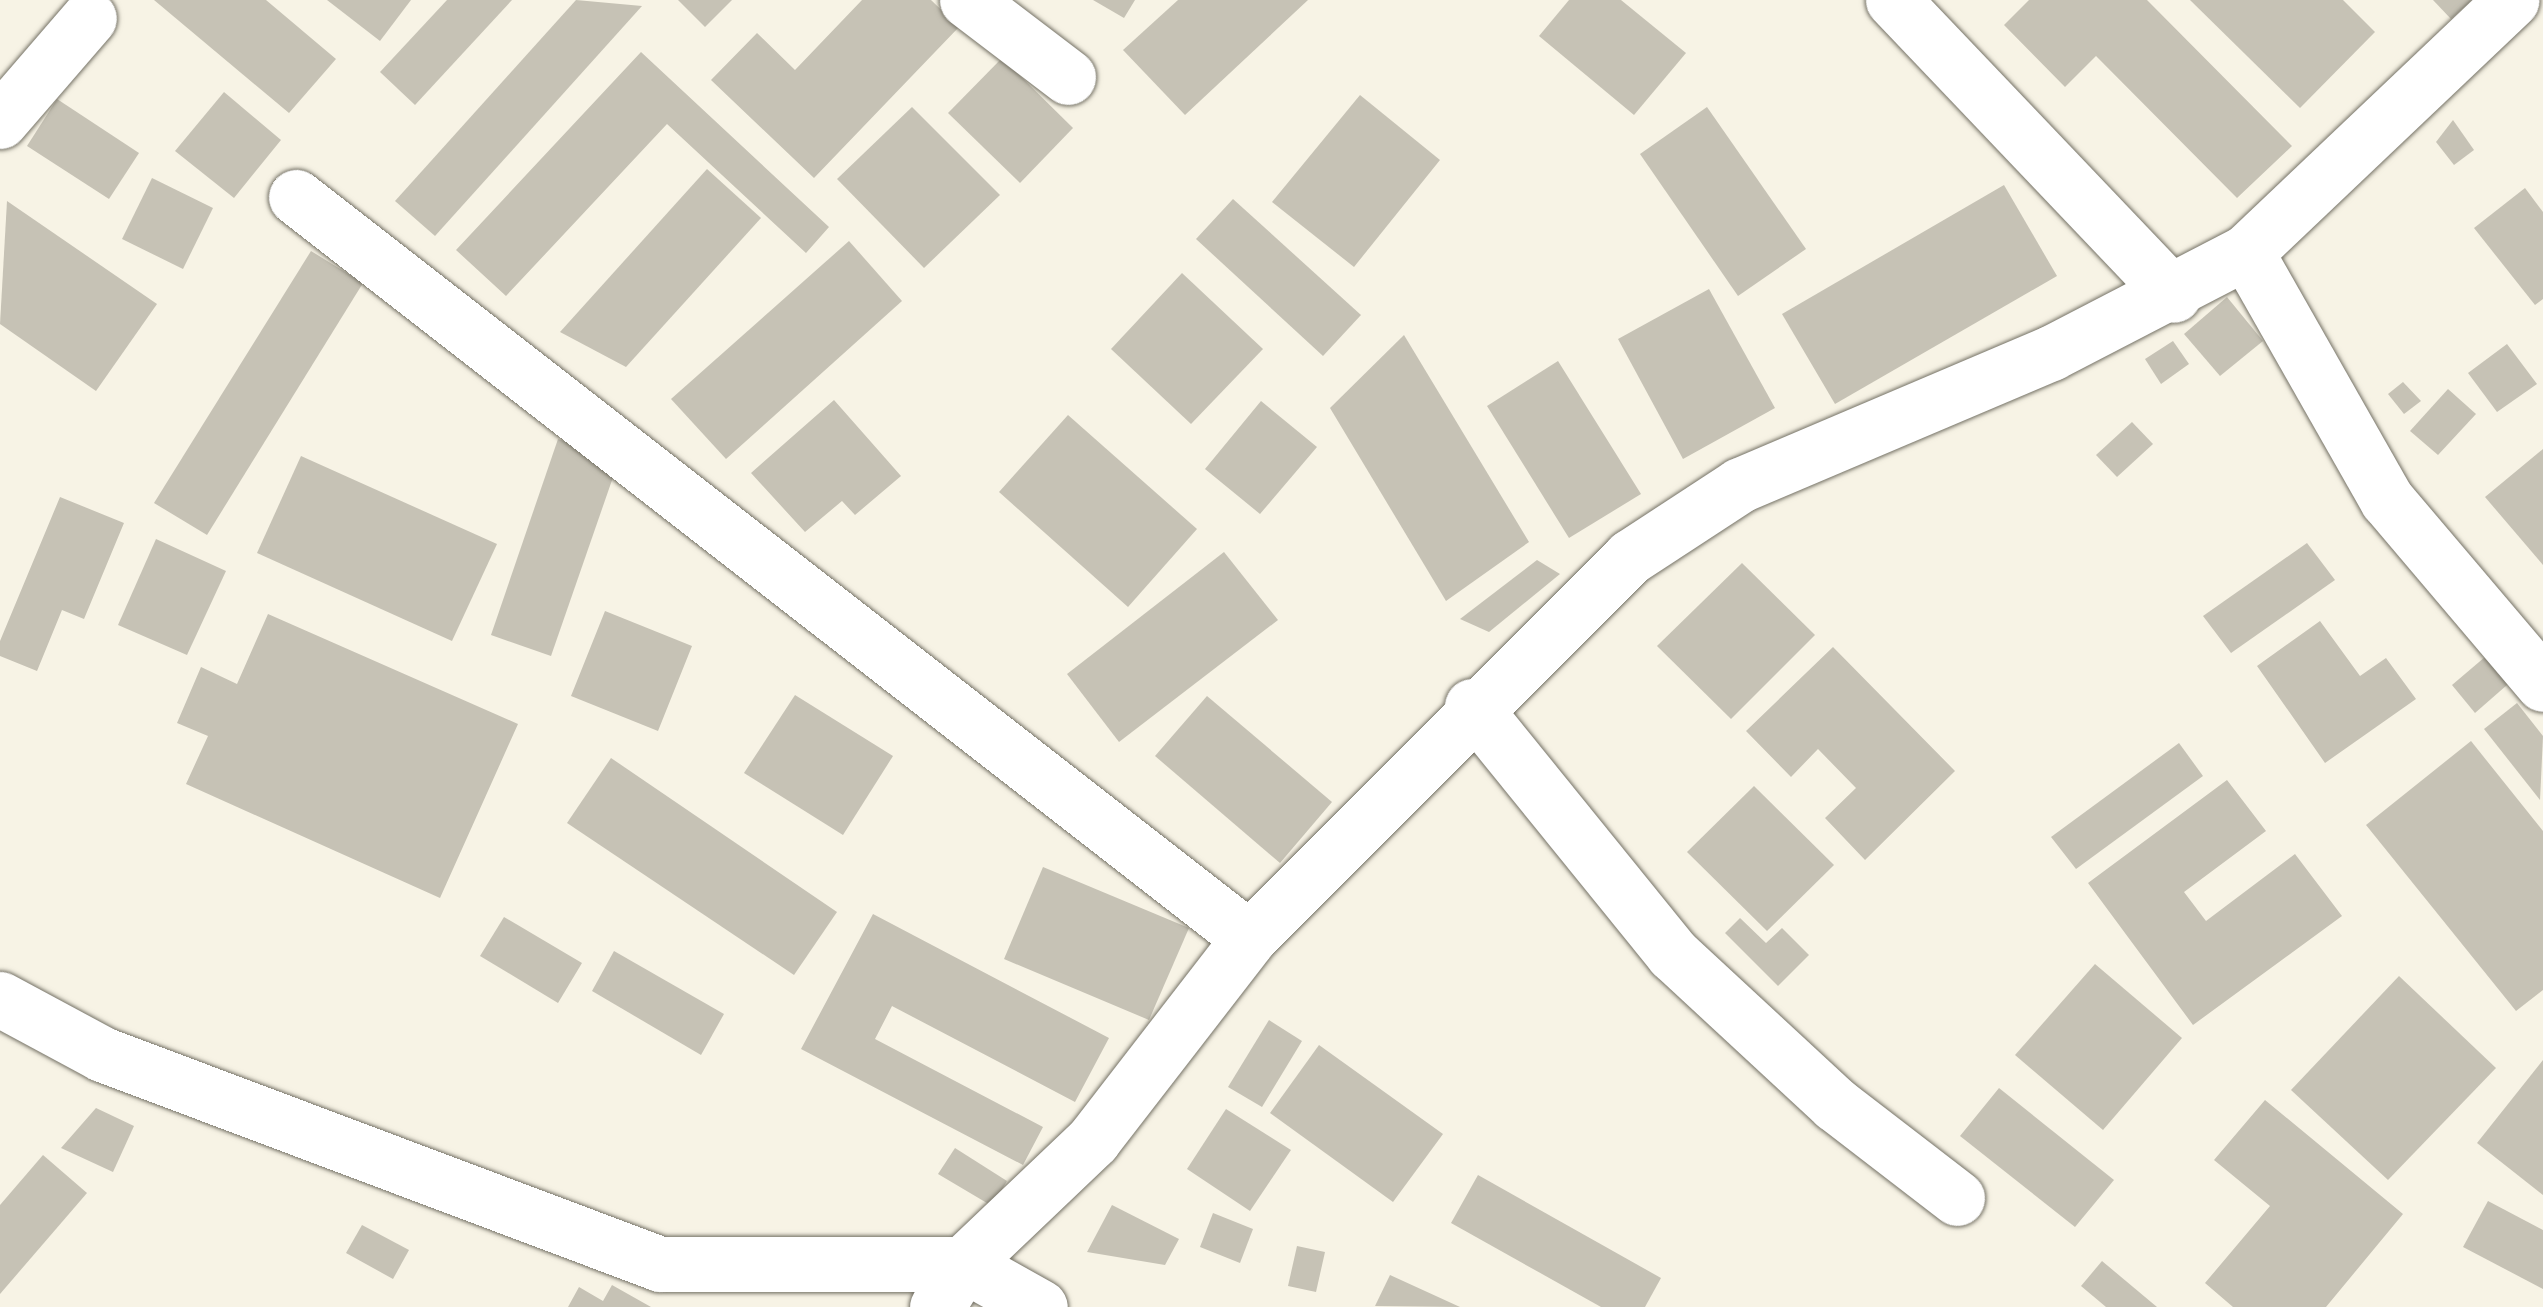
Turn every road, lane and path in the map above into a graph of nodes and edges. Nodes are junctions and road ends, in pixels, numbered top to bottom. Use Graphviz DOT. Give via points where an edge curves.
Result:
graph roads {
  1 [pos="967,0"];
  2 [pos="1892,0"];
  3 [pos="2512,0"];
  4 [pos="89,18"];
  5 [pos="1068,78"];
  6 [pos="0,121"];
  7 [pos="296,197"];
  8 [pos="2246,252"];
  9 [pos="2174,295"];
  10 [pos="2543,684"];
  11 [pos="1472,706"];
  12 [pos="1250,938"];
  13 [pos="0,999"];
  14 [pos="1957,1198"];
  15 [pos="950,1286"];
  16 [pos="1040,1307"];
  1 -- 5 [label="street"];
  2 -- 9 [label="street"];
  3 -- 8 [label="street"];
  4 -- 6 [label="street"];
  7 -- 12 [label="street"];
  8 -- 9 [label="street"];
  8 -- 10 [label="street" via="2387,500"];
  9 -- 11 [label="street" via="1740,485 1630,557"];
  11 -- 12 [label="street"];
  11 -- 14 [label="street" via="1672,954 1835,1104"];
  12 -- 15 [label="street" via="1093,1140"];
  13 -- 15 [label="street" via="102,1054 660,1264"];
  15 -- 16 [label="street"];
}
